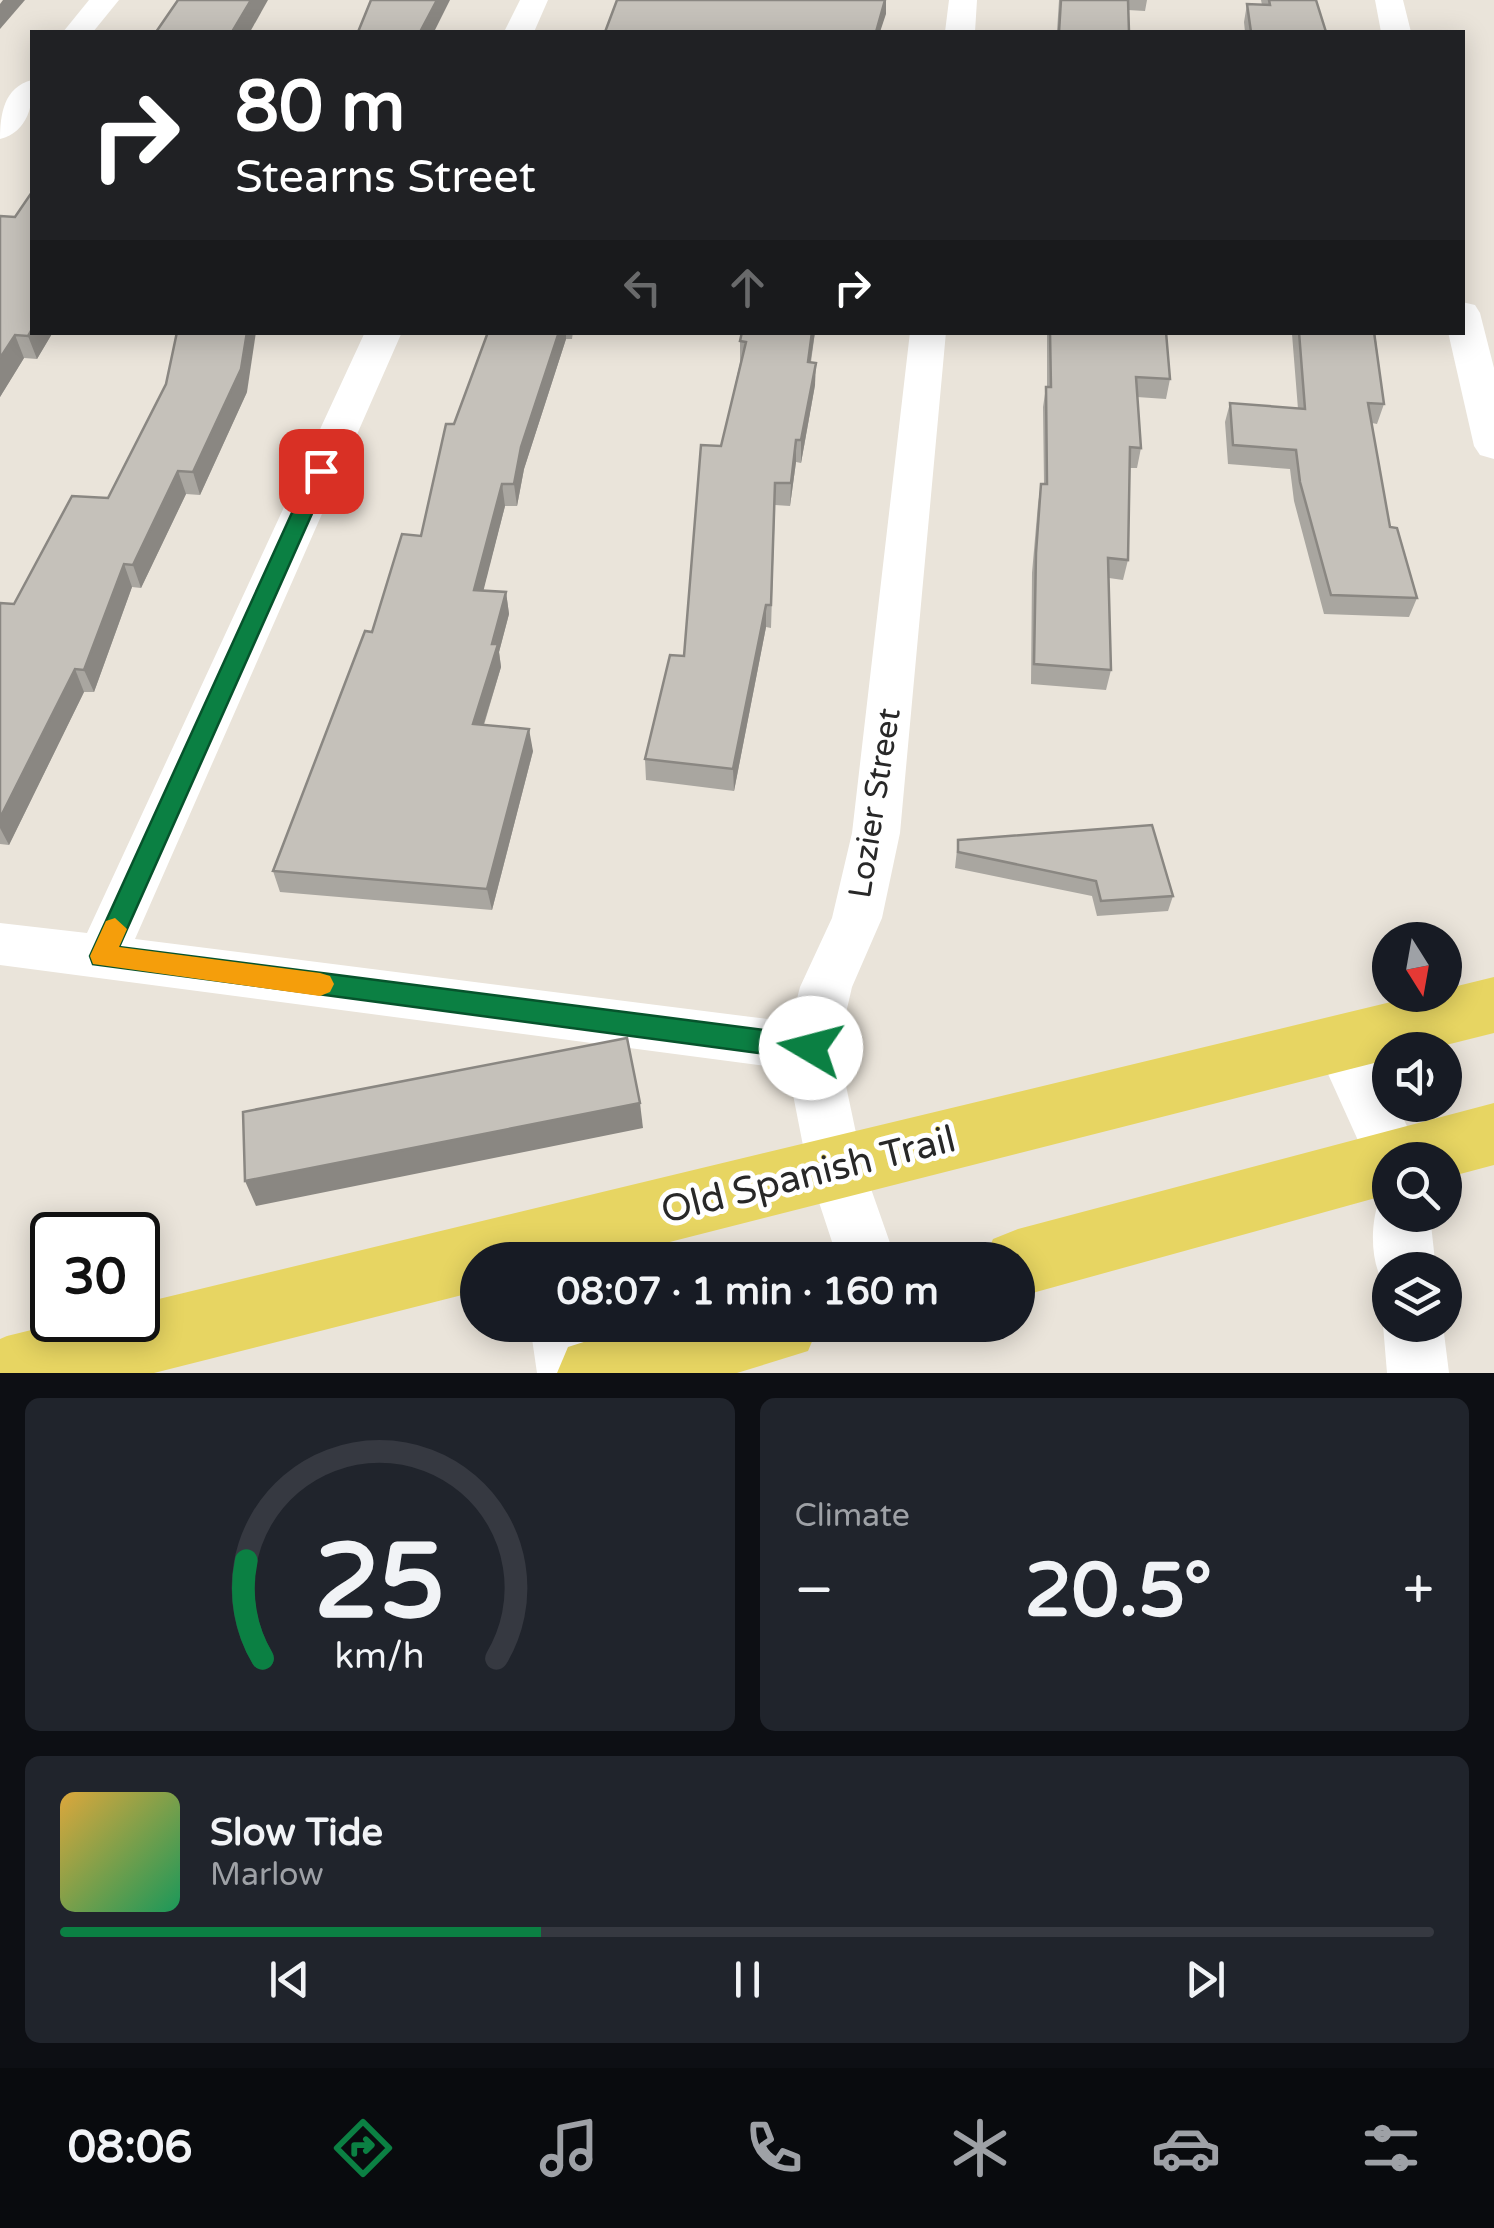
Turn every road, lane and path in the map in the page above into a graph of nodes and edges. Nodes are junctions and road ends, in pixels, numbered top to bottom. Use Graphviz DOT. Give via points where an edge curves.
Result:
graph roads {
  1 [pos="105,0"];
  2 [pos="534,0"];
  3 [pos="963,0"];
  4 [pos="1389,0"];
  5 [pos="80,30"];
  6 [pos="520,30"];
  7 [pos="960,30"];
  8 [pos="1396,30"];
  9 [pos="30,92"];
  10 [pos="0,129"];
  11 [pos="1465,325"];
  12 [pos="383,335"];
  13 [pos="928,335"];
  14 [pos="1494,446"];
  15 [pos="0,944"];
  16 [pos="102,956"];
  17 [pos="1494,1005"];
  18 [pos="1341,1042"];
  19 [pos="811,1048"];
  20 [pos="1494,1134"];
  21 [pos="1386,1142"];
  22 [pos="1462,1143"];
  23 [pos="835,1166"];
  24 [pos="1372,1167"];
  25 [pos="575,1242"];
  26 [pos="861,1242"];
  27 [pos="1035,1258"];
  28 [pos="460,1270"];
  29 [pos="563,1342"];
  30 [pos="715,1342"];
  31 [pos="1415,1342"];
  32 [pos="7,1373"];
  33 [pos="568,1373"];
  34 [pos="594,1373"];
  35 [pos="1418,1373"];
  1 -- 5 [label="street"];
  2 -- 6 [label="street"];
  3 -- 7 [label="street"];
  4 -- 8 [label="street"];
  9 -- 10 [label="street"];
  11 -- 14 [label="street"];
  12 -- 16 [label="street"];
  13 -- 19 [label="street, Lozier Street" via="876,833 857,918 826,987"];
  15 -- 16 [label="street"];
  16 -- 19 [label="street"];
  17 -- 18 [label="main road, Old Spanish Trail"];
  18 -- 21 [label="street"];
  18 -- 23 [label="main road, Old Spanish Trail"];
  19 -- 23 [label="street, Lozier Street"];
  20 -- 22 [label="main road"];
  23 -- 25 [label="main road, Old Spanish Trail"];
  23 -- 26 [label="street, Lozier Street"];
  24 -- 27 [label="main road"];
  28 -- 32 [label="main road, Old Spanish Trail"];
  29 -- 33 [label="street"];
  30 -- 34 [label="main road"];
  31 -- 35 [label="street"];
}
